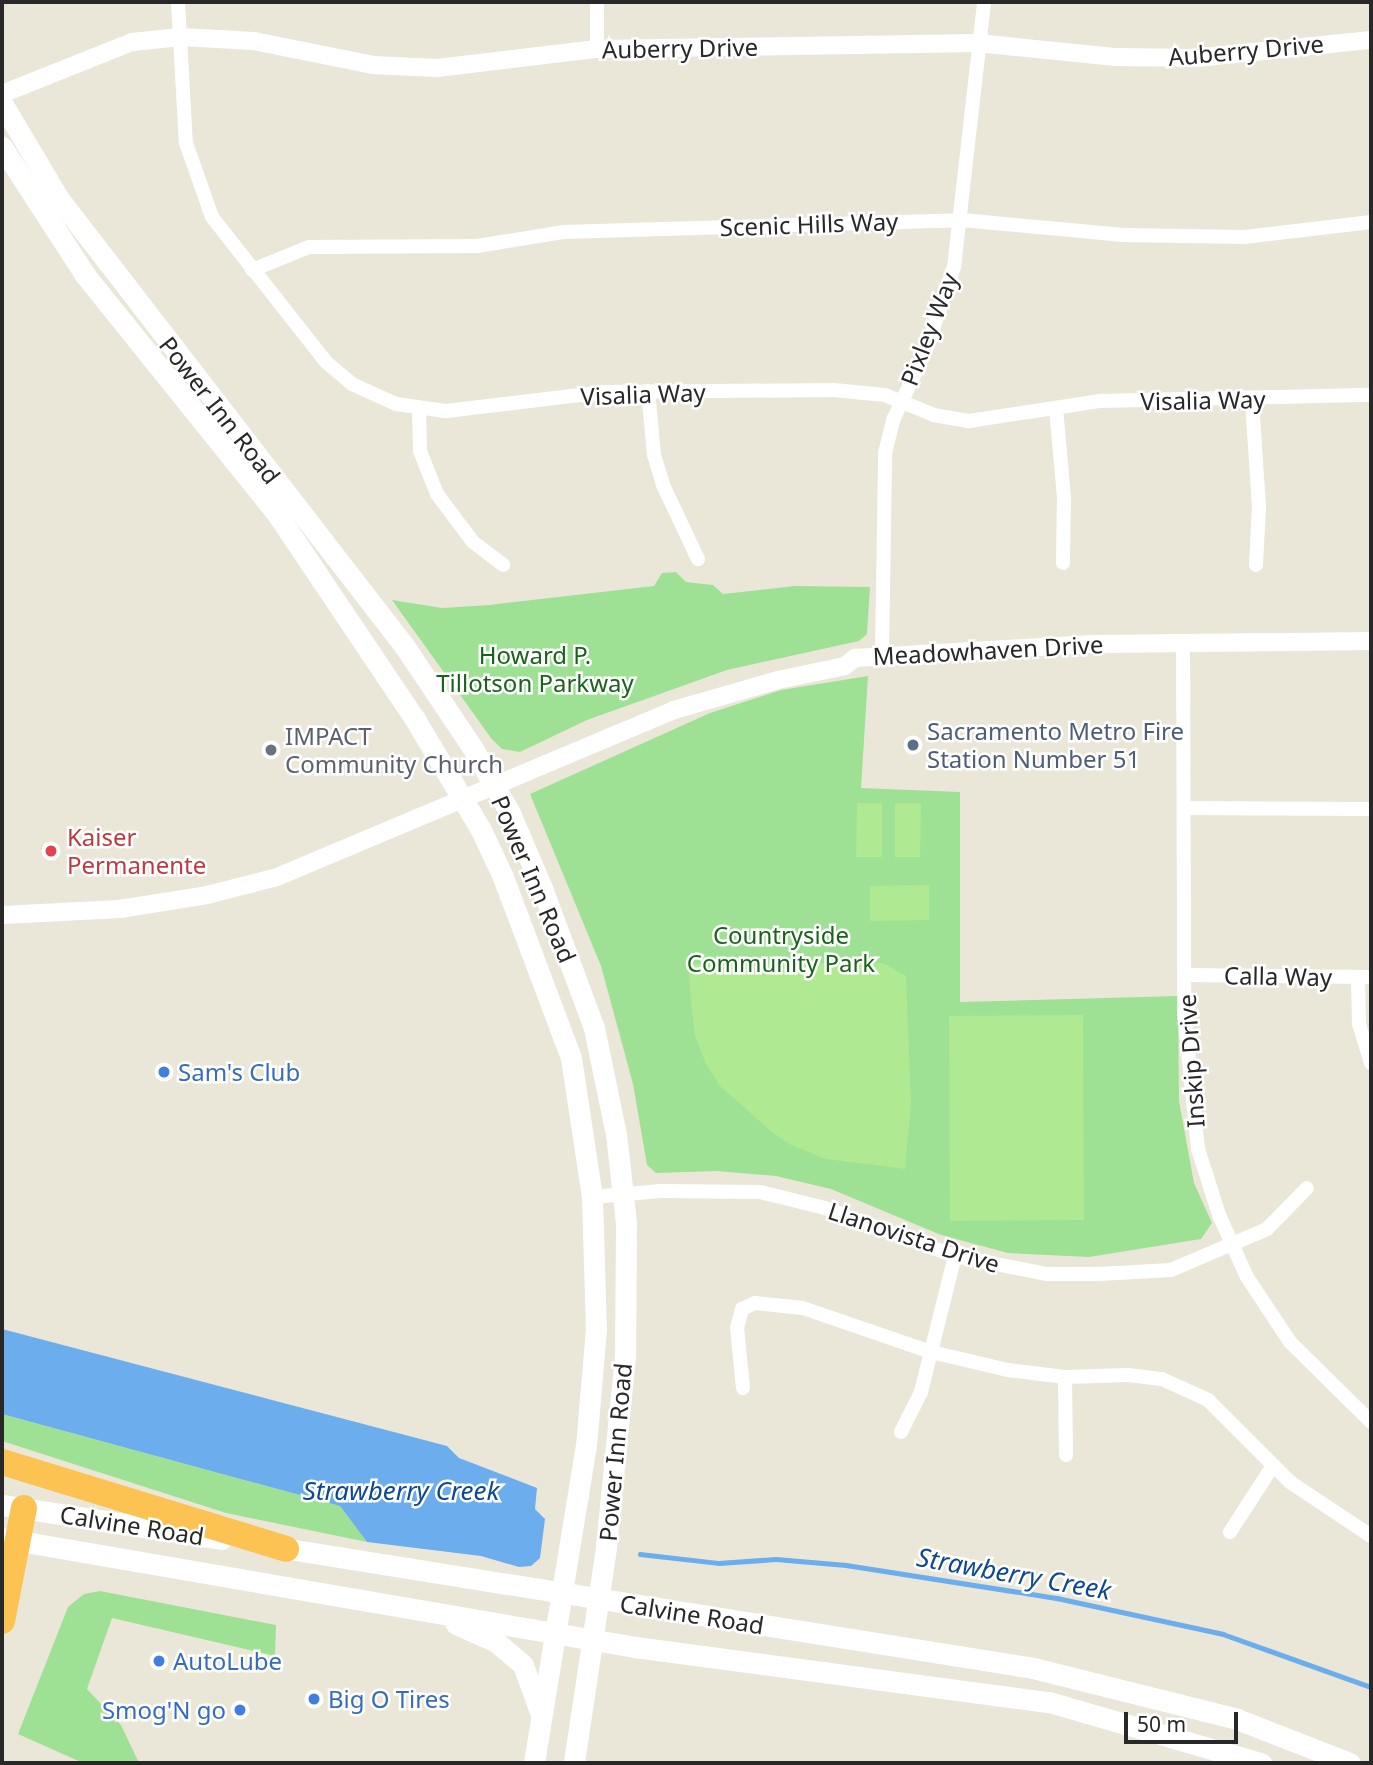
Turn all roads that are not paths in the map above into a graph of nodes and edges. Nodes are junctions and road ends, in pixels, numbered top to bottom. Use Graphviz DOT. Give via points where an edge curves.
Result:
graph roads {
  1 [pos="178,2"];
  2 [pos="597,2"];
  3 [pos="984,2"];
  4 [pos="181,37"];
  5 [pos="1371,40"];
  6 [pos="977,43"];
  7 [pos="597,49"];
  8 [pos="2,94"];
  9 [pos="2,103"];
  10 [pos="2,147"];
  11 [pos="962,220"];
  12 [pos="1371,222"];
  13 [pos="251,270"];
  14 [pos="648,391"];
  15 [pos="1371,395"];
  16 [pos="1252,401"];
  17 [pos="900,402"];
  18 [pos="1056,408"];
  19 [pos="419,410"];
  20 [pos="698,559"];
  21 [pos="1063,563"];
  22 [pos="503,565"];
  23 [pos="1256,565"];
  24 [pos="1371,641"];
  25 [pos="1183,644"];
  26 [pos="882,654"];
  27 [pos="495,785"];
  28 [pos="463,799"];
  29 [pos="1186,808"];
  30 [pos="1371,809"];
  31 [pos="2,915"];
  32 [pos="1185,975"];
  33 [pos="1365,977"];
  34 [pos="1371,1063"];
  35 [pos="1307,1188"];
  36 [pos="623,1195"];
  37 [pos="592,1197"];
  38 [pos="1232,1244"];
  39 [pos="955,1256"];
  40 [pos="931,1352"];
  41 [pos="1065,1377"];
  42 [pos="743,1388"];
  43 [pos="1369,1415"];
  44 [pos="901,1432"];
  45 [pos="1066,1455"];
  46 [pos="2,1462"];
  47 [pos="1272,1467"];
  48 [pos="13,1507"];
  49 [pos="1230,1532"];
  50 [pos="1371,1536"];
  51 [pos="10,1539"];
  52 [pos="286,1549"];
  53 [pos="564,1594"];
  54 [pos="600,1599"];
  55 [pos="430,1612"];
  56 [pos="2,1621"];
  57 [pos="557,1634"];
  58 [pos="593,1640"];
  59 [pos="541,1714"];
  60 [pos="534,1763"];
  61 [pos="574,1763"];
  62 [pos="1261,1763"];
  63 [pos="1350,1763"];
  1 -- 4 [label="street, Visalia Way"];
  2 -- 7 [label="street"];
  3 -- 6 [label="street, Pixley Way"];
  4 -- 7 [label="street, Auberry Drive" via="254,41 395,68 460,68"];
  4 -- 8 [label="street, Auberry Drive" via="132,42"];
  4 -- 13 [label="street, Visalia Way" via="190,162 212,217"];
  5 -- 6 [label="street, Auberry Drive" via="1183,58 1116,57"];
  6 -- 7 [label="street, Auberry Drive"];
  6 -- 11 [label="street, Pixley Way"];
  9 -- 27 [label="main road, Power Inn Road" via="59,199 405,647"];
  10 -- 28 [label="main road, Power Inn Road" via="85,275 275,511 386,673"];
  11 -- 12 [label="street, Scenic Hills Way" via="1168,236 1244,237"];
  11 -- 13 [label="street, Scenic Hills Way" via="563,232 477,246 309,247"];
  11 -- 17 [label="street, Pixley Way" via="943,306"];
  13 -- 19 [label="street, Visalia Way" via="339,374 375,396"];
  14 -- 17 [label="street, Visalia Way" via="834,390 885,395"];
  14 -- 19 [label="street, Visalia Way"];
  14 -- 20 [label="street" via="663,485"];
  15 -- 16 [label="street, Visalia Way"];
  16 -- 18 [label="street, Visalia Way" via="1100,401"];
  16 -- 23 [label="street" via="1259,507"];
  17 -- 18 [label="street, Visalia Way" via="934,415 969,421"];
  17 -- 26 [label="street, Pixley Way" via="888,436 882,487"];
  18 -- 21 [label="street" via="1065,497"];
  19 -- 22 [label="street" via="420,450 437,494 474,542"];
  24 -- 25 [label="street, Meadowhaven Drive"];
  25 -- 26 [label="street, Meadowhaven Drive"];
  25 -- 29 [label="street, Inskip Drive"];
  26 -- 27 [label="street, Meadowhaven Drive" via="674,710"];
  27 -- 28 [label="street, Meadowhaven Drive"];
  27 -- 36 [label="main road, Power Inn Road" via="542,888 594,1028"];
  28 -- 31 [label="street, Meadowhaven Drive" via="348,850 249,885 120,909"];
  28 -- 37 [label="main road, Power Inn Road" via="503,877 571,1058"];
  29 -- 30 [label="street"];
  29 -- 32 [label="street, Inskip Drive"];
  32 -- 33 [label="street, Calla Way"];
  32 -- 38 [label="street, Inskip Drive" via="1187,1068 1198,1149"];
  33 -- 34 [label="street" via="1359,1024"];
  35 -- 38 [label="street, Llanovista Drive" via="1267,1228"];
  36 -- 37 [label="street, Llanovista Drive"];
  36 -- 39 [label="street, Llanovista Drive" via="760,1192 825,1208"];
  36 -- 54 [label="main road, Power Inn Road" via="625,1356"];
  37 -- 53 [label="main road, Power Inn Road" via="594,1376"];
  38 -- 39 [label="street, Llanovista Drive" via="1171,1270 1111,1274 1047,1275"];
  38 -- 43 [label="street, Inskip Drive" via="1247,1277 1290,1342"];
  39 -- 40 [label="street"];
  40 -- 41 [label="street"];
  40 -- 42 [label="street" via="803,1308 755,1303 742,1309 737,1328"];
  40 -- 44 [label="street" via="921,1392"];
  41 -- 45 [label="street"];
  41 -- 47 [label="street" via="1146,1376 1186,1387 1221,1411"];
  46 -- 52 [label="highway"];
  47 -- 49 [label="street"];
  47 -- 50 [label="street"];
  48 -- 51 [label="highway"];
  48 -- 52 [label="main road, Calvine Road"];
  51 -- 55 [label="main road, Calvine Road"];
  51 -- 56 [label="highway"];
  52 -- 53 [label="main road, Calvine Road"];
  53 -- 54 [label="main road, Calvine Road"];
  53 -- 57 [label="main road, Power Inn Road"];
  54 -- 58 [label="main road, Power Inn Road"];
  54 -- 63 [label="main road, Calvine Road" via="1033,1668 1237,1719"];
  55 -- 57 [label="main road, Calvine Road"];
  55 -- 59 [label="main road" via="496,1642 523,1665"];
  57 -- 58 [label="main road, Calvine Road"];
  57 -- 59 [label="main road, Power Inn Road"];
  58 -- 61 [label="main road, Power Inn Road"];
  58 -- 62 [label="main road, Calvine Road" via="1049,1702"];
  59 -- 60 [label="main road, Power Inn Road"];
}
